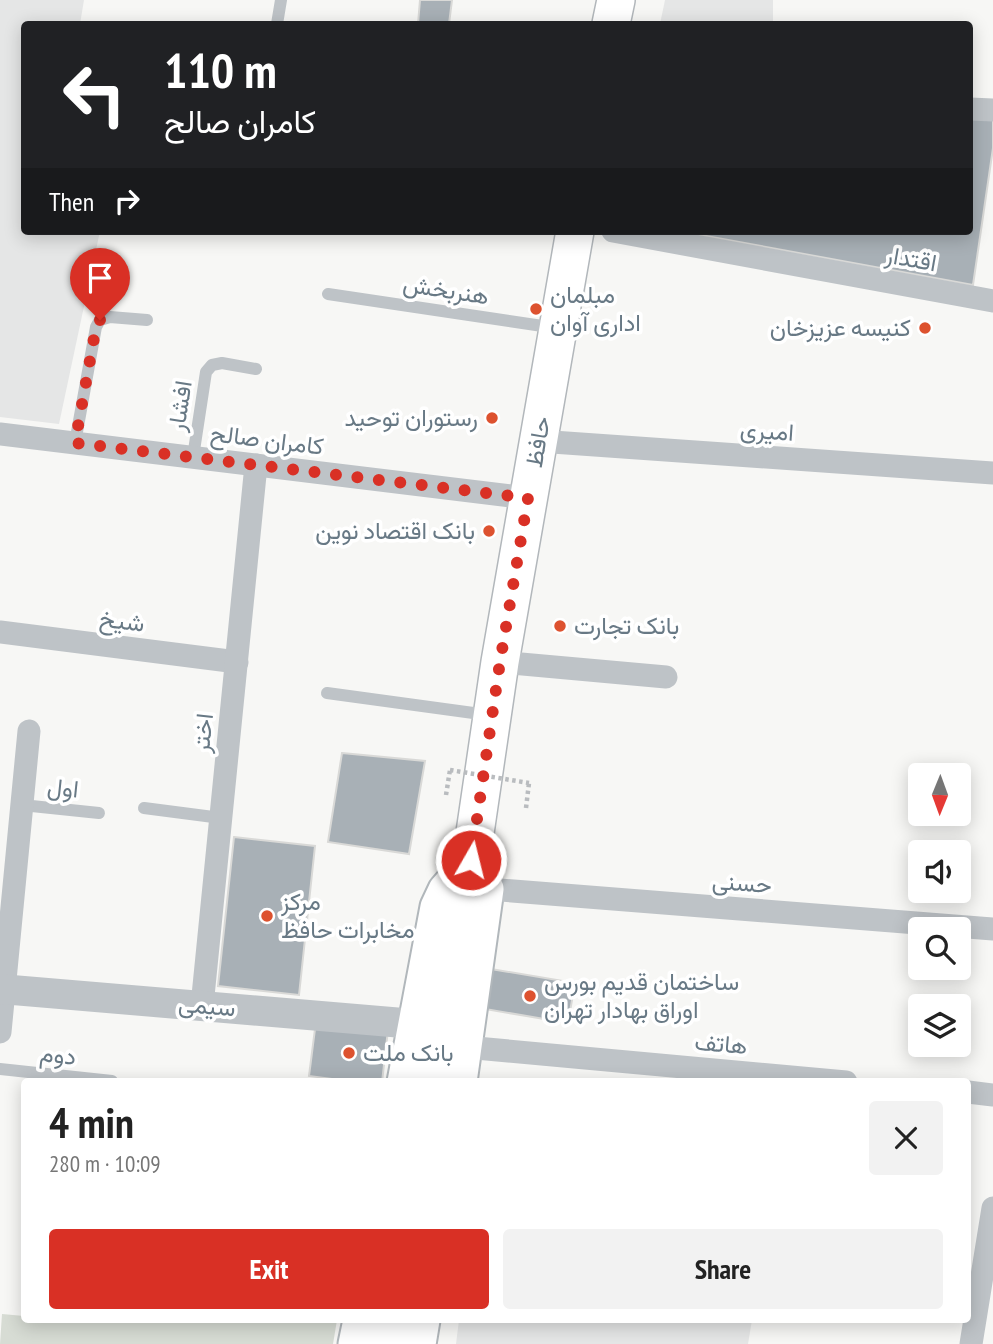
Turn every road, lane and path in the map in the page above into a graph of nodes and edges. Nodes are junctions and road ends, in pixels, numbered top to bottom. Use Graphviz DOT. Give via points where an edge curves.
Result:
graph roads {
  1 [pos="281,0"];
  2 [pos="616,0"];
  3 [pos="278,21"];
  4 [pos="612,21"];
  5 [pos="973,109"];
  6 [pos="993,110"];
  7 [pos="574,235"];
  8 [pos="635,235"];
  9 [pos="328,294"];
  10 [pos="993,301"];
  11 [pos="147,320"];
  12 [pos="558,328"];
  13 [pos="256,369"];
  14 [pos="0,434"];
  15 [pos="538,441"];
  16 [pos="75,443"];
  17 [pos="193,457"];
  18 [pos="256,465"];
  19 [pos="993,473"];
  20 [pos="528,498"];
  21 [pos="0,632"];
  22 [pos="237,662"];
  23 [pos="500,662"];
  24 [pos="666,677"];
  25 [pos="327,693"];
  26 [pos="492,716"];
  27 [pos="29,731"];
  28 [pos="446,796"];
  29 [pos="22,805"];
  30 [pos="144,808"];
  31 [pos="526,808"];
  32 [pos="99,813"];
  33 [pos="221,818"];
  34 [pos="474,879"];
  35 [pos="993,929"];
  36 [pos="2,989"];
  37 [pos="202,1006"];
  38 [pos="415,1024"];
  39 [pos="0,1032"];
  40 [pos="465,1047"];
  41 [pos="0,1069"];
  42 [pos="84,1078"];
  43 [pos="405,1078"];
  44 [pos="431,1078"];
  45 [pos="461,1078"];
  46 [pos="802,1078"];
  47 [pos="971,1092"];
  48 [pos="993,1095"];
  49 [pos="993,1208"];
  50 [pos="971,1318"];
  51 [pos="359,1323"];
  52 [pos="389,1323"];
  53 [pos="422,1323"];
  54 [pos="355,1344"];
  55 [pos="385,1344"];
  56 [pos="419,1344"];
  1 -- 3 [label="lane"];
  2 -- 4 [label="main road"];
  5 -- 6 [label="street"];
  7 -- 12 [label="main road, حافظ"];
  8 -- 10 [label="street, اقتدار"];
  9 -- 12 [label="lane, هنربخش"];
  11 -- 16 [label="lane" via="100,320"];
  12 -- 15 [label="main road, حافظ"];
  13 -- 17 [label="lane, افشار" via="222,363 206,372"];
  14 -- 16 [label="street, کامران صالح"];
  15 -- 19 [label="street, امیری"];
  15 -- 20 [label="main road, حافظ"];
  16 -- 17 [label="street, کامران صالح"];
  17 -- 18 [label="street, کامران صالح"];
  18 -- 20 [label="street, کامران صالح"];
  18 -- 22 [label="street, اختر"];
  20 -- 23 [label="main road, حافظ"];
  21 -- 22 [label="street, شیخ"];
  22 -- 33 [label="street, اختر"];
  23 -- 24 [label="street"];
  23 -- 26 [label="main road, حافظ"];
  25 -- 26 [label="lane"];
  26 -- 34 [label="main road, حافظ"];
  27 -- 29 [label="street"];
  28 -- 31 [label="path, bridge" via="450,770 529,782"];
  29 -- 32 [label="lane, اول"];
  29 -- 36 [label="street"];
  30 -- 33 [label="lane"];
  33 -- 37 [label="street, اختر"];
  34 -- 35 [label="street, حسنی"];
  34 -- 38 [label="main road" via="444,890 437,907"];
  34 -- 40 [label="main road, حافظ"];
  34 -- 44 [label="main road, حافظ"];
  36 -- 37 [label="street, سیمی"];
  36 -- 39 [label="street"];
  37 -- 38 [label="street, سیمی"];
  38 -- 43 [label="main road"];
  40 -- 45 [label="main road, حافظ"];
  40 -- 46 [label="street, هاتف"];
  41 -- 42 [label="lane, دوم"];
  47 -- 48 [label="street"];
  49 -- 50 [label="street"];
  51 -- 54 [label="main road"];
  52 -- 55 [label="main road"];
  53 -- 56 [label="main road"];
}
